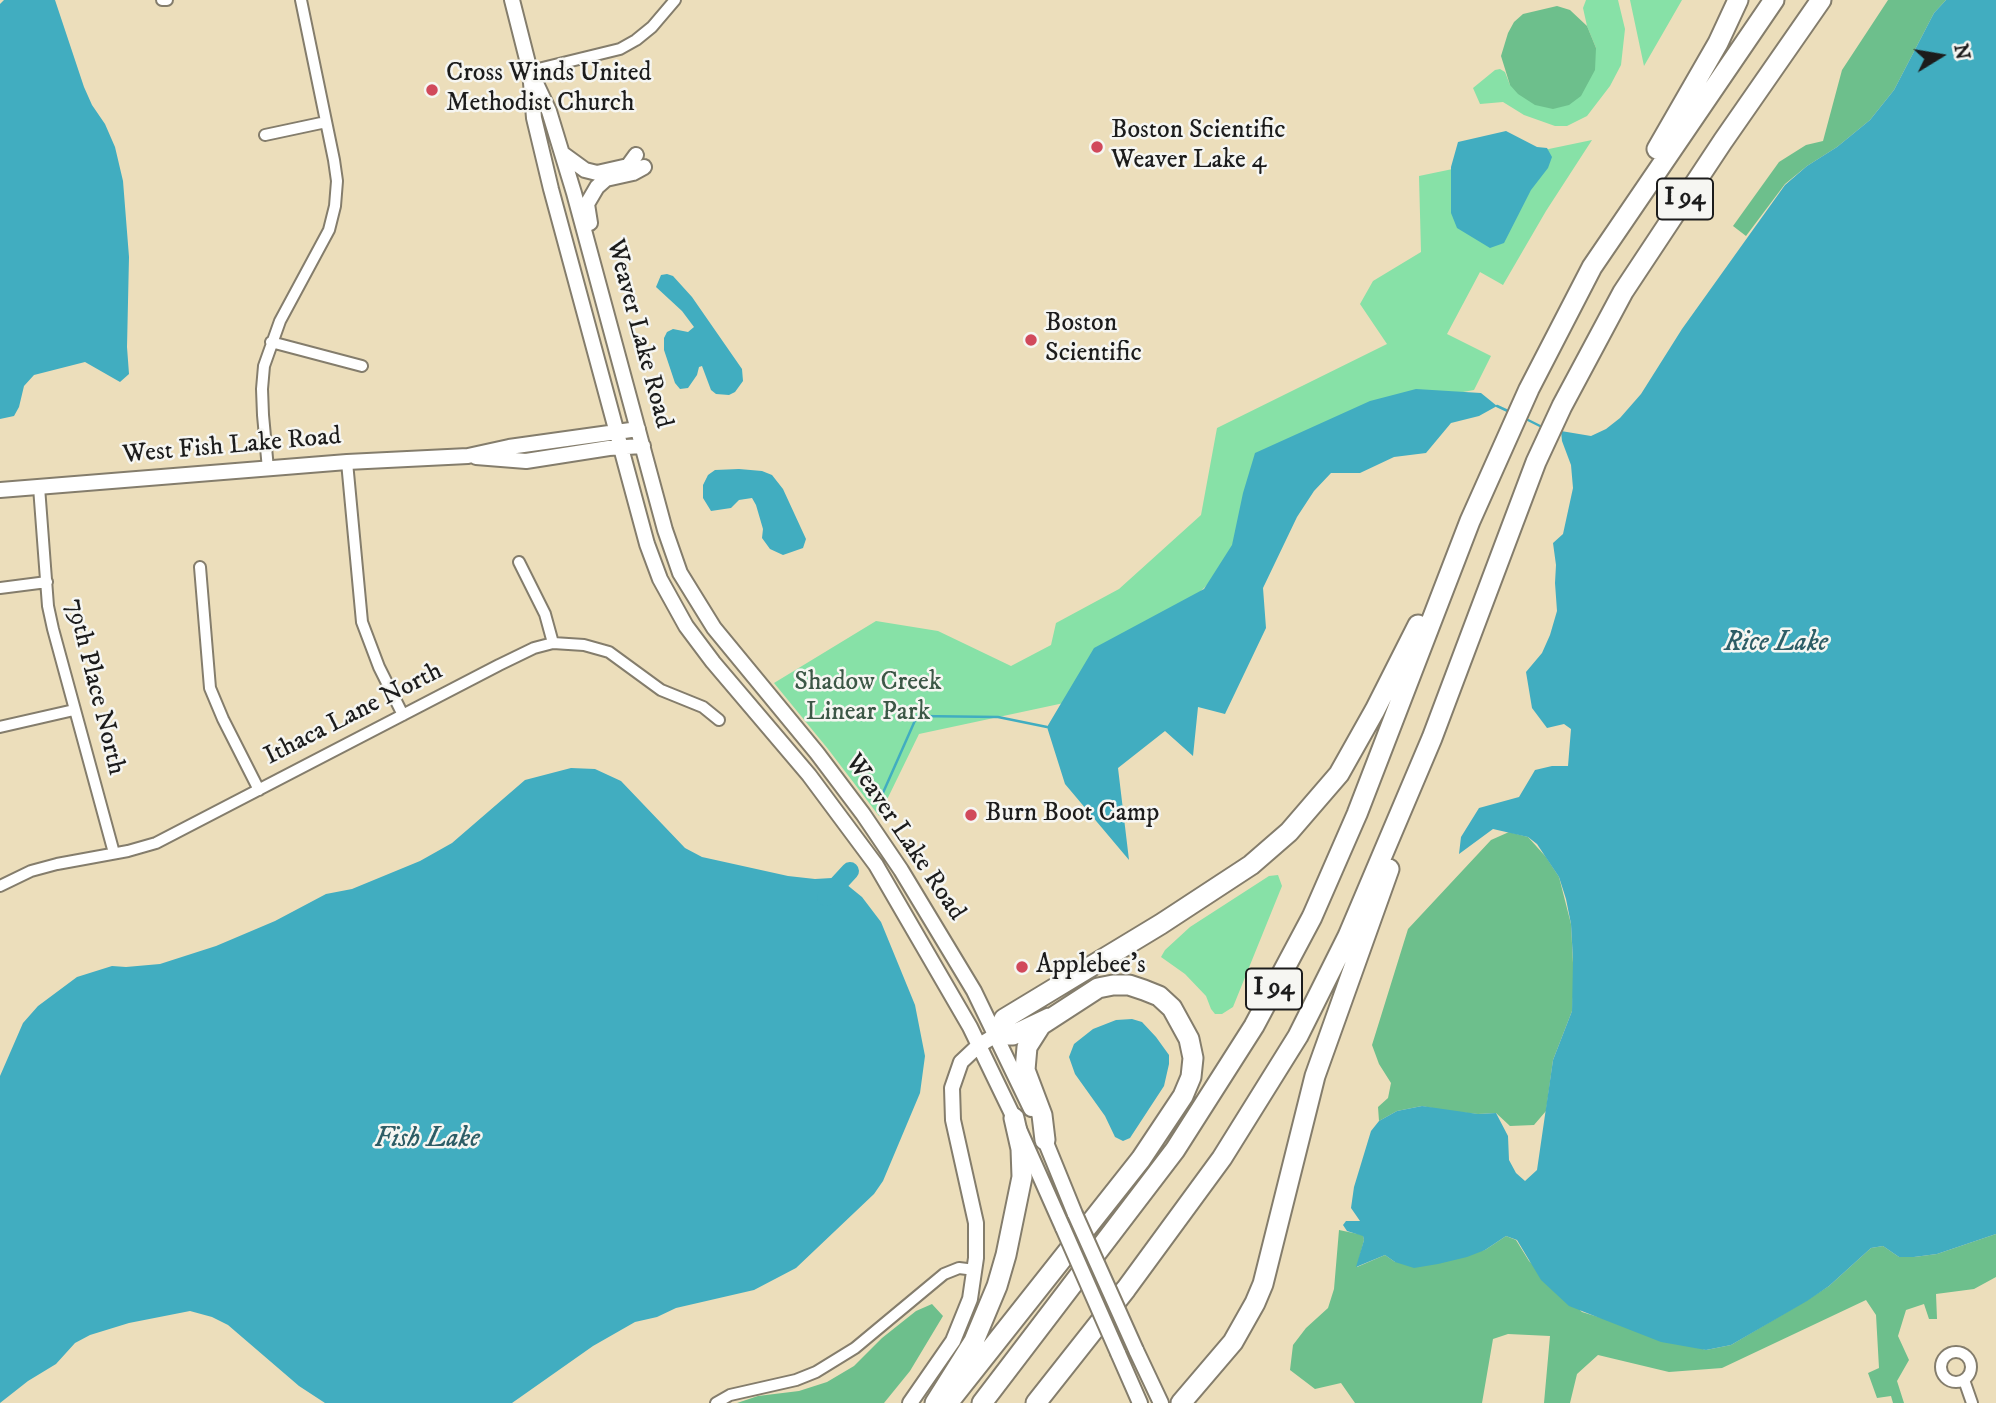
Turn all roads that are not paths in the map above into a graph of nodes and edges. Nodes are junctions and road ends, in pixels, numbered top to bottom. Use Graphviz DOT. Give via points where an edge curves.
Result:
graph roads {
  1 [pos="301,0"];
  2 [pos="512,0"];
  3 [pos="675,0"];
  4 [pos="1738,0"];
  5 [pos="1774,0"];
  6 [pos="1821,0"];
  7 [pos="530,71"];
  8 [pos="326,122"];
  9 [pos="265,135"];
  10 [pos="561,152"];
  11 [pos="594,266"];
  12 [pos="1592,267"];
  13 [pos="271,342"];
  14 [pos="362,366"];
  15 [pos="638,429"];
  16 [pos="617,431"];
  17 [pos="621,446"];
  18 [pos="643,446"];
  19 [pos="468,456"];
  20 [pos="347,463"];
  21 [pos="268,469"];
  22 [pos="39,487"];
  23 [pos="0,490"];
  24 [pos="1470,521"];
  25 [pos="519,562"];
  26 [pos="200,567"];
  27 [pos="47,582"];
  28 [pos="0,588"];
  29 [pos="554,643"];
  30 [pos="75,710"];
  31 [pos="403,715"];
  32 [pos="719,720"];
  33 [pos="0,727"];
  34 [pos="1432,738"];
  35 [pos="259,789"];
  36 [pos="114,853"];
  37 [pos="0,886"];
  38 [pos="1098,988"];
  39 [pos="1049,1018"];
  40 [pos="996,1035"];
  41 [pos="978,1046"];
  42 [pos="1014,1118"];
  43 [pos="1045,1140"];
  44 [pos="975,1270"];
  45 [pos="1203,1378"];
  46 [pos="1964,1380"];
  47 [pos="716,1403"];
  48 [pos="910,1403"];
  49 [pos="934,1403"];
  50 [pos="948,1403"];
  51 [pos="962,1403"];
  52 [pos="982,1403"];
  53 [pos="1035,1403"];
  54 [pos="1140,1403"];
  55 [pos="1161,1403"];
  56 [pos="1181,1403"];
  57 [pos="1193,1403"];
  58 [pos="1972,1403"];
  1 -- 8 [label="street"];
  2 -- 7 [label="main road, Weaver Lake Road"];
  3 -- 7 [label="street" via="652,27 620,49"];
  4 -- 12 [label="highway" via="1713,54"];
  5 -- 12 [label="highway, I 94"];
  6 -- 34 [label="highway, I 94" via="1623,292 1562,406 1536,462"];
  7 -- 10 [label="main road, Weaver Lake Road" via="550,111"];
  7 -- 16 [label="main road, Weaver Lake Road" via="542,153"];
  8 -- 9 [label="street"];
  8 -- 13 [label="street" via="337,181 329,230"];
  10 -- 11 [label="main road, Weaver Lake Road"];
  10 -- 11 [label="main road" via="597,173 640,161 633,173 606,179 590,195 587,209"];
  11 -- 15 [label="main road, Weaver Lake Road"];
  12 -- 24 [label="highway, I 94" via="1529,389"];
  13 -- 14 [label="street"];
  13 -- 21 [label="street" via="262,389"];
  15 -- 16 [label="main road, West Fish Lake Road"];
  15 -- 18 [label="main road, Weaver Lake Road"];
  16 -- 17 [label="main road, Weaver Lake Road"];
  16 -- 19 [label="main road, West Fish Lake Road"];
  17 -- 18 [label="main road, West Fish Lake Road"];
  17 -- 19 [label="main road, West Fish Lake Road" via="526,461"];
  17 -- 41 [label="main road, Weaver Lake Road" via="648,544 676,610 876,865"];
  18 -- 40 [label="main road, Weaver Lake Road" via="675,562 689,589 713,628 863,814 947,945"];
  19 -- 20 [label="main road, West Fish Lake Road"];
  20 -- 21 [label="main road, West Fish Lake Road"];
  20 -- 31 [label="street" via="362,622"];
  21 -- 22 [label="main road, West Fish Lake Road"];
  22 -- 23 [label="main road, West Fish Lake Road"];
  22 -- 27 [label="street, 79th Place North"];
  24 -- 40 [label="highway" via="1339,774 1290,832 1251,865 1161,924 1003,1018"];
  24 -- 52 [label="highway, I 94" via="1357,814 1312,917 1254,1026 1175,1150"];
  25 -- 29 [label="street"];
  26 -- 35 [label="street" via="210,688"];
  27 -- 28 [label="street"];
  27 -- 30 [label="street, 79th Place North" via="53,629"];
  29 -- 31 [label="street, Ithaca Lane North" via="519,655"];
  29 -- 32 [label="street, Ithaca Lane North" via="608,652 661,690 703,707"];
  30 -- 33 [label="street"];
  30 -- 36 [label="street, 79th Place North"];
  31 -- 35 [label="street, Ithaca Lane North"];
  34 -- 45 [label="highway" via="1315,1076 1263,1284 1243,1327"];
  34 -- 53 [label="highway, I 94" via="1348,936 1298,1035 1222,1158"];
  35 -- 36 [label="street, Ithaca Lane North" via="156,843"];
  36 -- 37 [label="street, Ithaca Lane North" via="31,871"];
  38 -- 39 [label="highway"];
  38 -- 50 [label="highway" via="1129,985 1159,996 1172,1008 1189,1039 1191,1077 1141,1159"];
  38 -- 51 [label="highway" via="1107,980 1122,977 1145,980 1182,1006 1198,1040 1201,1068 1194,1094 1117,1208"];
  39 -- 40 [label="highway" via="1013,1034"];
  39 -- 43 [label="highway" via="1035,1032 1024,1061 1042,1115"];
  40 -- 41 [label="main road"];
  40 -- 43 [label="main road, Weaver Lake Road"];
  41 -- 42 [label="main road, Weaver Lake Road"];
  41 -- 44 [label="main road" via="961,1062 951,1095 976,1223"];
  42 -- 49 [label="highway" via="1022,1177 1006,1255 974,1341"];
  42 -- 54 [label="main road, Weaver Lake Road, bridge"];
  43 -- 55 [label="main road, Weaver Lake Road, bridge"];
  44 -- 47 [label="street" via="944,1273 855,1348 816,1372"];
  44 -- 48 [label="main road" via="961,1325"];
  45 -- 56 [label="highway"];
  45 -- 57 [label="highway"];
  46 -- 58 [label="street"];
}
